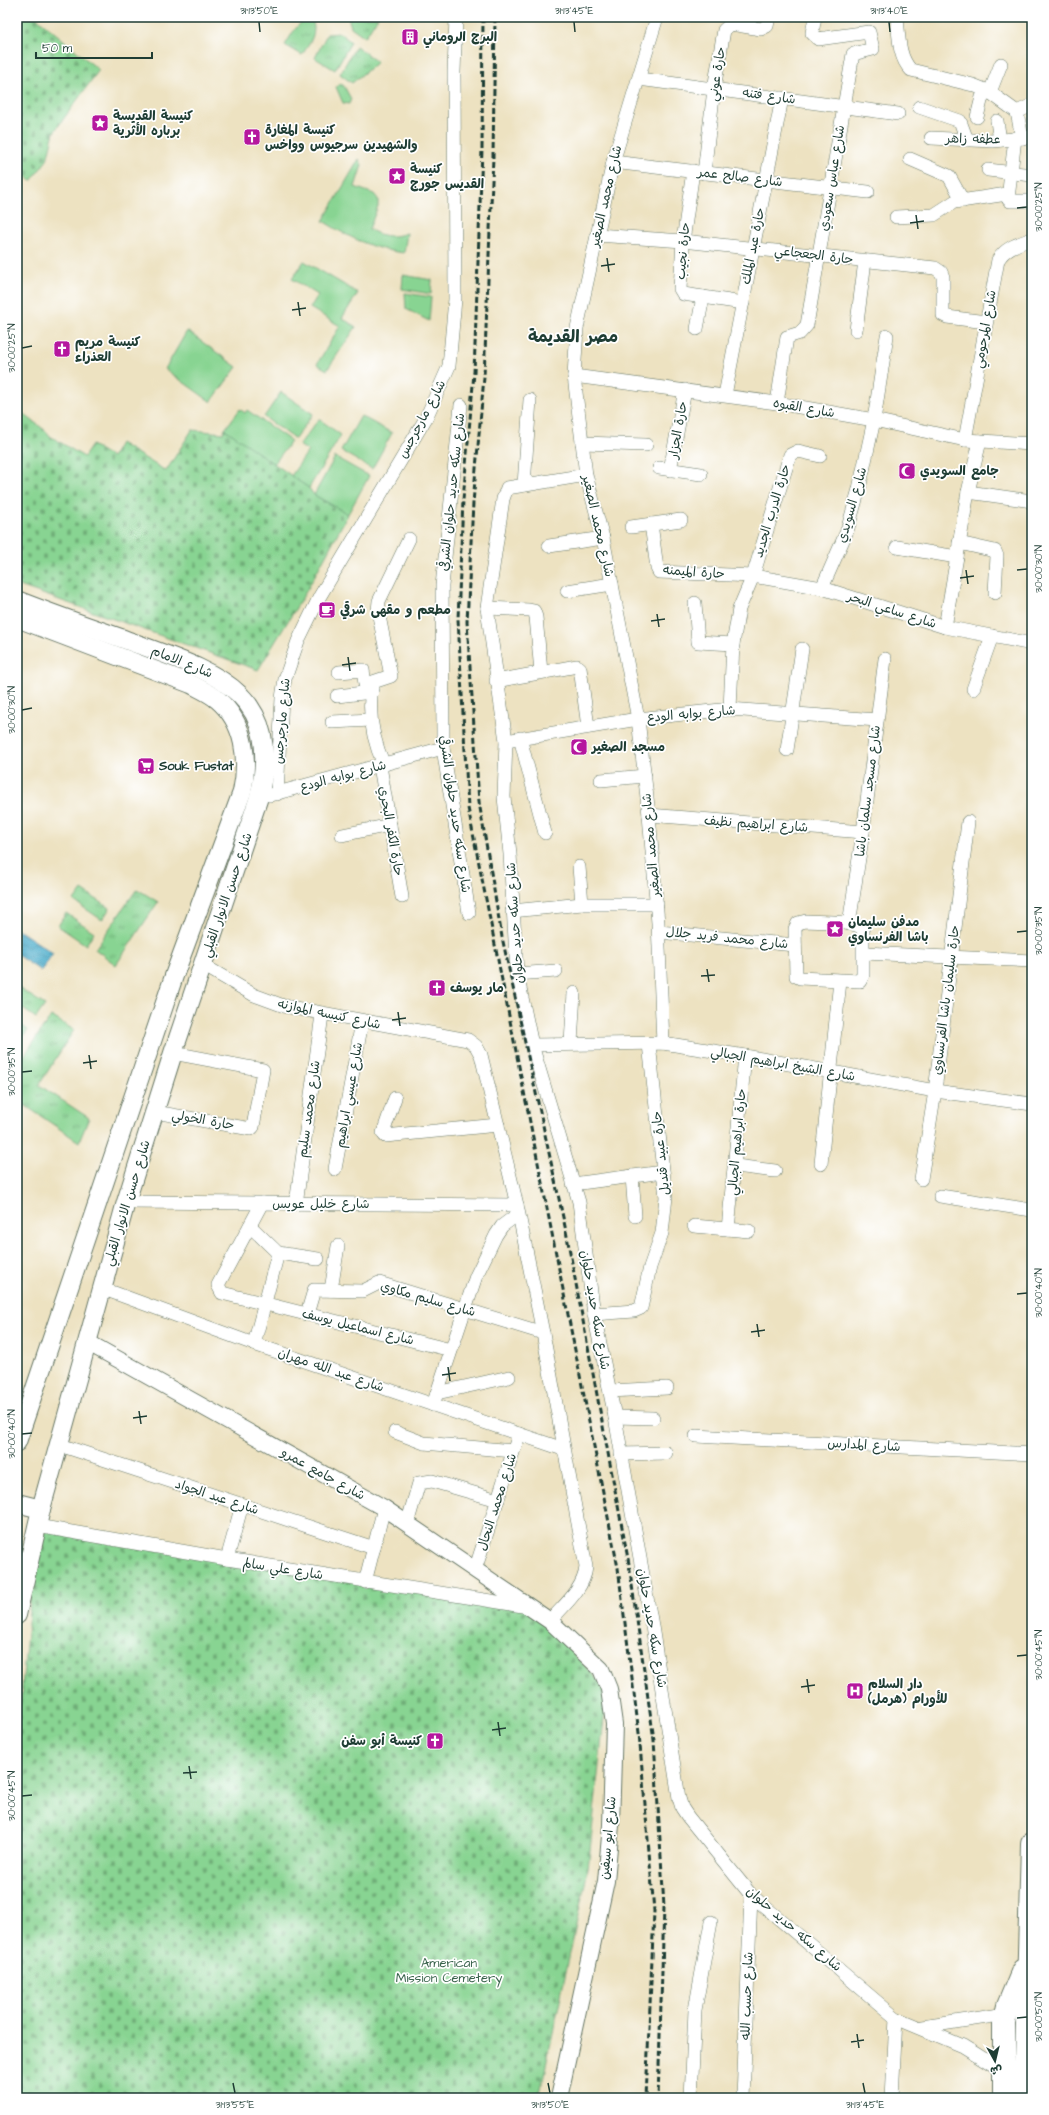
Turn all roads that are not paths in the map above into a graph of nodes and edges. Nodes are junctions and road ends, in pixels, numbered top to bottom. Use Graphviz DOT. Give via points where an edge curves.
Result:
graph roads {
  1 [pos="456,17"];
  2 [pos="657,17"];
  3 [pos="769,17"];
  4 [pos="815,17"];
  5 [pos="898,17"];
  6 [pos="1001,64"];
  7 [pos="639,79"];
  8 [pos="714,89"];
  9 [pos="989,91"];
  10 [pos="782,98"];
  11 [pos="1032,105"];
  12 [pos="844,106"];
  13 [pos="919,107"];
  14 [pos="1016,112"];
  15 [pos="898,114"];
  16 [pos="977,117"];
  17 [pos="997,121"];
  18 [pos="931,138"];
  19 [pos="1023,138"];
  20 [pos="967,140"];
  21 [pos="1000,140"];
  22 [pos="910,159"];
  23 [pos="612,162"];
  24 [pos="988,170"];
  25 [pos="699,172"];
  26 [pos="1010,173"];
  27 [pos="1032,175"];
  28 [pos="766,180"];
  29 [pos="831,187"];
  30 [pos="868,192"];
  31 [pos="1007,194"];
  32 [pos="963,201"];
  33 [pos="1032,201"];
  34 [pos="896,217"];
  35 [pos="597,234"];
  36 [pos="1032,239"];
  37 [pos="683,241"];
  38 [pos="753,248"];
  39 [pos="819,257"];
  40 [pos="865,261"];
  41 [pos="703,297"];
  42 [pos="742,303"];
  43 [pos="986,322"];
  44 [pos="697,329"];
  45 [pos="856,330"];
  46 [pos="887,336"];
  47 [pos="574,376"];
  48 [pos="685,390"];
  49 [pos="725,395"];
  50 [pos="530,400"];
  51 [pos="777,403"];
  52 [pos="461,405"];
  53 [pos="874,420"];
  54 [pos="965,440"];
  55 [pos="980,441"];
  56 [pos="582,443"];
  57 [pos="1032,444"];
  58 [pos="646,445"];
  59 [pos="820,456"];
  60 [pos="701,474"];
  61 [pos="586,475"];
  62 [pos="524,485"];
  63 [pos="968,492"];
  64 [pos="1032,501"];
  65 [pos="681,520"];
  66 [pos="651,524"];
  67 [pos="631,527"];
  68 [pos="603,538"];
  69 [pos="409,539"];
  70 [pos="959,543"];
  71 [pos="549,546"];
  72 [pos="897,547"];
  73 [pos="957,557"];
  74 [pos="753,576"];
  75 [pos="612,584"];
  76 [pos="822,588"];
  77 [pos="567,591"];
  78 [pos="995,593"];
  79 [pos="17,600"];
  80 [pos="695,603"];
  81 [pos="487,608"];
  82 [pos="17,618"];
  83 [pos="945,627"];
  84 [pos="992,636"];
  85 [pos="733,644"];
  86 [pos="1032,644"];
  87 [pos="802,649"];
  88 [pos="885,658"];
  89 [pos="339,672"];
  90 [pos="541,672"];
  91 [pos="496,681"];
  92 [pos="372,688"];
  93 [pos="973,689"];
  94 [pos="337,696"];
  95 [pos="730,709"];
  96 [pos="793,714"];
  97 [pos="638,719"];
  98 [pos="371,720"];
  99 [pos="877,720"];
  100 [pos="332,722"];
  101 [pos="588,727"];
  102 [pos="520,738"];
  103 [pos="506,741"];
  104 [pos="444,748"];
  105 [pos="787,750"];
  106 [pos="382,766"];
  107 [pos="645,776"];
  108 [pos="601,780"];
  109 [pos="242,792"];
  110 [pos="277,794"];
  111 [pos="259,797"];
  112 [pos="649,815"];
  113 [pos="968,822"];
  114 [pos="390,825"];
  115 [pos="863,832"];
  116 [pos="545,833"];
  117 [pos="342,835"];
  118 [pos="579,867"];
  119 [pos="402,897"];
  120 [pos="582,904"];
  121 [pos="657,904"];
  122 [pos="512,911"];
  123 [pos="469,913"];
  124 [pos="849,924"];
  125 [pos="659,932"];
  126 [pos="795,945"];
  127 [pos="864,953"];
  128 [pos="950,958"];
  129 [pos="1032,961"];
  130 [pos="203,965"];
  131 [pos="556,971"];
  132 [pos="517,974"];
  133 [pos="840,981"];
  134 [pos="574,993"];
  135 [pos="322,1015"];
  136 [pos="362,1022"];
  137 [pos="571,1043"];
  138 [pos="663,1043"];
  139 [pos="649,1044"];
  140 [pos="533,1045"];
  141 [pos="173,1053"];
  142 [pos="745,1056"];
  143 [pos="832,1072"];
  144 [pos="935,1091"];
  145 [pos="395,1098"];
  146 [pos="1032,1104"];
  147 [pos="155,1112"];
  148 [pos="498,1125"];
  149 [pos="118,1143"];
  150 [pos="142,1150"];
  151 [pos="821,1164"];
  152 [pos="736,1166"];
  153 [pos="335,1169"];
  154 [pos="775,1171"];
  155 [pos="663,1172"];
  156 [pos="632,1176"];
  157 [pos="921,1178"];
  158 [pos="573,1184"];
  159 [pos="940,1196"];
  160 [pos="126,1202"];
  161 [pos="262,1203"];
  162 [pos="296,1204"];
  163 [pos="517,1209"];
  164 [pos="1032,1210"];
  165 [pos="635,1216"];
  166 [pos="250,1226"];
  167 [pos="694,1226"];
  168 [pos="728,1229"];
  169 [pos="749,1231"];
  170 [pos="338,1246"];
  171 [pos="278,1253"];
  172 [pos="318,1259"];
  173 [pos="101,1288"];
  174 [pos="331,1290"];
  175 [pos="265,1304"];
  176 [pos="465,1309"];
  177 [pos="307,1314"];
  178 [pos="594,1314"];
  179 [pos="543,1333"];
  180 [pos="87,1342"];
  181 [pos="254,1344"];
  182 [pos="451,1350"];
  183 [pos="509,1377"];
  184 [pos="667,1388"];
  185 [pos="610,1391"];
  186 [pos="435,1399"];
  187 [pos="615,1417"];
  188 [pos="653,1418"];
  189 [pos="395,1432"];
  190 [pos="519,1434"];
  191 [pos="696,1436"];
  192 [pos="17,1442"];
  193 [pos="60,1445"];
  194 [pos="563,1449"];
  195 [pos="514,1451"];
  196 [pos="666,1453"];
  197 [pos="621,1454"];
  198 [pos="1032,1454"];
  199 [pos="498,1500"];
  200 [pos="17,1503"];
  201 [pos="242,1505"];
  202 [pos="384,1508"];
  203 [pos="39,1518"];
  204 [pos="407,1524"];
  205 [pos="374,1548"];
  206 [pos="227,1559"];
  207 [pos="475,1570"];
  208 [pos="365,1582"];
  209 [pos="531,1608"];
  210 [pos="17,1615"];
  211 [pos="550,1621"];
  212 [pos="1032,1844"];
  213 [pos="751,1895"];
  214 [pos="711,1922"];
  215 [pos="1029,1949"];
  216 [pos="1006,2014"];
  217 [pos="896,2018"];
  218 [pos="922,2027"];
  219 [pos="1004,2071"];
  220 [pos="559,2098"];
  221 [pos="691,2098"];
  222 [pos="743,2098"];
  223 [pos="892,2098"];
  224 [pos="1004,2098"];
  225 [pos="1025,2098"];
  1 -- 110 [label="street, شارع مارجرجس" via="455,299 449,366 426,418 320,596 293,654 282,698"];
  2 -- 7 [label="street, شارع محمد الصغير"];
  3 -- 8 [label="street, حارة عوني" via="767,26 761,29 734,24 725,28"];
  4 -- 12 [label="street, شارع عباس سعودي" via="812,33 818,39 870,33 872,50 853,54"];
  5 -- 9 [label="street" via="900,47 911,70"];
  6 -- 9 [label="street"];
  7 -- 8 [label="street, شارع فتنه"];
  7 -- 23 [label="street, شارع محمد الصغير"];
  8 -- 10 [label="street, شارع فتنه"];
  8 -- 25 [label="street, حارة عوني"];
  9 -- 14 [label="street"];
  9 -- 16 [label="street" via="982,97"];
  10 -- 12 [label="street, شارع فتنه"];
  10 -- 28 [label="street, حارة عبد الملك"];
  11 -- 14 [label="street"];
  12 -- 15 [label="street, شارع فتنه"];
  12 -- 29 [label="street, شارع عباس سعودي"];
  13 -- 20 [label="street" via="960,122"];
  14 -- 19 [label="street"];
  17 -- 21 [label="street"];
  18 -- 20 [label="street, عطفه زاهر"];
  19 -- 21 [label="street, عطفه زاهر"];
  19 -- 26 [label="street"];
  20 -- 21 [label="street, عطفه زاهر"];
  22 -- 32 [label="street" via="949,176"];
  23 -- 25 [label="street, شارع صالح عمر"];
  23 -- 35 [label="street, شارع محمد الصغير"];
  24 -- 26 [label="street"];
  25 -- 28 [label="street, شارع صالح عمر"];
  25 -- 37 [label="street, حارة نجيب"];
  26 -- 27 [label="street"];
  26 -- 31 [label="street"];
  28 -- 29 [label="street, شارع صالح عمر"];
  28 -- 38 [label="street, حارة عبد الملك"];
  29 -- 30 [label="street, شارع صالح عمر"];
  29 -- 39 [label="street, شارع عباس سعودي"];
  31 -- 32 [label="street"];
  31 -- 33 [label="street" via="1010,201"];
  32 -- 34 [label="street" via="954,202 934,215"];
  35 -- 37 [label="street, حارة الجعجاعي"];
  35 -- 47 [label="street, شارع محمد الصغير" via="577,328"];
  36 -- 43 [label="street, شارع المرحومي" via="1009,248 998,260"];
  37 -- 38 [label="street, حارة الجعجاعي"];
  37 -- 41 [label="street, حارة نجيب" via="680,289 684,294"];
  38 -- 39 [label="street, حارة الجعجاعي"];
  38 -- 42 [label="street, حارة عبد الملك"];
  39 -- 40 [label="street, حارة الجعجاعي"];
  39 -- 51 [label="street, شارع عباس سعودي" via="805,329 789,336 786,341"];
  40 -- 43 [label="street, حارة الجعجاعي" via="935,268 943,277 943,315"];
  40 -- 45 [label="street"];
  41 -- 42 [label="street, حارة نجيب"];
  41 -- 44 [label="street"];
  42 -- 49 [label="street, حارة عبد الملك"];
  43 -- 54 [label="street, شارع المرحومي"];
  46 -- 53 [label="street, شارع السويدي"];
  47 -- 48 [label="street, شارع القبوه"];
  47 -- 56 [label="street, شارع محمد الصغير"];
  48 -- 49 [label="street, شارع القبوه"];
  48 -- 60 [label="street, حارة الجزار" via="665,469"];
  49 -- 51 [label="street, شارع القبوه"];
  50 -- 62 [label="street"];
  51 -- 53 [label="street, شارع القبوه"];
  52 -- 104 [label="street, شارع سكه حديد حلوان الشرقي" via="442,586"];
  53 -- 54 [label="street, شارع القبوه"];
  53 -- 76 [label="street, شارع السويدي" via="847,531"];
  54 -- 55 [label="street, شارع القبوه"];
  55 -- 57 [label="street, شارع القبوه"];
  55 -- 63 [label="street"];
  56 -- 58 [label="street"];
  56 -- 61 [label="street, شارع محمد الصغير"];
  59 -- 74 [label="street, حارة الدرب الجديد" via="798,451 790,455"];
  61 -- 62 [label="street"];
  61 -- 68 [label="street, شارع محمد الصغير"];
  62 -- 81 [label="street, شارع سكه حديد حلوان" via="507,488 503,499"];
  63 -- 64 [label="street"];
  63 -- 70 [label="street"];
  65 -- 66 [label="street"];
  66 -- 67 [label="street"];
  66 -- 74 [label="street, حارة الميمنه" via="659,572"];
  68 -- 71 [label="street"];
  68 -- 75 [label="street, شارع محمد الصغير"];
  69 -- 92 [label="street" via="379,601 378,611 391,676 375,681"];
  70 -- 73 [label="street"];
  70 -- 78 [label="street" via="995,551"];
  72 -- 73 [label="street"];
  73 -- 83 [label="street"];
  74 -- 76 [label="street, شارع ساعي البحر"];
  74 -- 85 [label="street, حارة الدرب الجديد" via="739,610"];
  75 -- 77 [label="street"];
  75 -- 97 [label="street, شارع محمد الصغير"];
  76 -- 83 [label="street, شارع ساعي البحر"];
  79 -- 111 [label="main road, شارع الامام" via="206,670 230,686 243,698 253,714 264,743 265,761"];
  80 -- 85 [label="street" via="698,642"];
  81 -- 90 [label="street" via="534,612"];
  81 -- 91 [label="street, شارع سكه حديد حلوان"];
  82 -- 109 [label="main road, شارع الامام" via="191,684 218,700 233,718 242,741 246,768"];
  83 -- 84 [label="street, شارع ساعي البحر"];
  84 -- 86 [label="street, شارع ساعي البحر"];
  84 -- 93 [label="street"];
  85 -- 95 [label="street, حارة الدرب الجديد"];
  87 -- 96 [label="street"];
  88 -- 99 [label="street, شارع مسجد سلمان باشا"];
  89 -- 92 [label="street" via="363,670 365,684"];
  90 -- 91 [label="street"];
  90 -- 101 [label="street" via="574,666 580,668"];
  91 -- 103 [label="street, شارع سكه حديد حلوان"];
  92 -- 94 [label="street"];
  92 -- 98 [label="street, حارة الكفر البحري"];
  95 -- 96 [label="street, شارع بوابه الودع"];
  95 -- 97 [label="street, شارع بوابه الودع"];
  96 -- 99 [label="street, شارع بوابه الودع"];
  96 -- 105 [label="street"];
  97 -- 101 [label="street, شارع بوابه الودع"];
  97 -- 107 [label="street, شارع محمد الصغير"];
  98 -- 100 [label="street"];
  98 -- 106 [label="street, حارة الكفر البحري"];
  99 -- 115 [label="street, شارع مسجد سلمان باشا"];
  101 -- 102 [label="street, شارع بوابه الودع"];
  102 -- 103 [label="street, شارع بوابه الودع"];
  102 -- 116 [label="street"];
  103 -- 122 [label="street, شارع سكه حديد حلوان" via="504,797"];
  104 -- 106 [label="street, شارع بوابه الودع"];
  104 -- 123 [label="street, شارع سكه حديد حلوان الشرقي"];
  106 -- 110 [label="street, شارع بوابه الودع"];
  106 -- 114 [label="street, حارة الكفر البحري"];
  107 -- 108 [label="street"];
  107 -- 112 [label="street, شارع محمد الصغير"];
  109 -- 111 [label="street, شارع بوابه الودع"];
  109 -- 149 [label="main road, شارع حسن الانوار القبلي" via="175,973"];
  110 -- 111 [label="street, شارع بوابه الودع"];
  111 -- 130 [label="main road, شارع حسن الانوار القبلي"];
  112 -- 115 [label="street, شارع ابراهيم نظيف"];
  112 -- 121 [label="street, شارع محمد الصغير"];
  113 -- 128 [label="street, حارة سليمان باشا الفرنساوي"];
  114 -- 117 [label="street"];
  114 -- 119 [label="street, حارة الكفر البحري"];
  115 -- 124 [label="street, شارع مسجد سلمان باشا"];
  118 -- 120 [label="street"];
  120 -- 121 [label="street"];
  120 -- 122 [label="street"];
  121 -- 125 [label="street, شارع محمد الصغير"];
  122 -- 132 [label="street, شارع سكه حديد حلوان"];
  124 -- 126 [label="street, شارع محمد فريد جلال" via="802,921 795,929"];
  124 -- 127 [label="street, شارع محمد فريد جلال" via="863,929"];
  125 -- 126 [label="street, شارع محمد فريد جلال"];
  125 -- 138 [label="street, شارع محمد الصغير"];
  126 -- 133 [label="street, شارع محمد فريد جلال" via="794,971 797,977"];
  127 -- 128 [label="street"];
  127 -- 133 [label="street, شارع محمد فريد جلال" via="862,978 857,982"];
  128 -- 129 [label="street"];
  128 -- 144 [label="street, حارة سليمان باشا الفرنساوي"];
  130 -- 135 [label="street, شارع كنيسه الموازنه" via="254,995 284,1006"];
  130 -- 141 [label="main road, شارع حسن الانوار القبلي"];
  131 -- 132 [label="street"];
  132 -- 140 [label="street, شارع سكه حديد حلوان"];
  133 -- 143 [label="street"];
  134 -- 137 [label="street"];
  135 -- 136 [label="street, شارع كنيسه الموازنه"];
  135 -- 162 [label="street, شارع محمد سليم"];
  136 -- 148 [label="street, شارع كنيسه الموازنه" via="468,1040 476,1046 481,1054"];
  136 -- 153 [label="street, شارع عيسي ابراهيم"];
  137 -- 139 [label="street, شارع الشيخ ابراهيم الجبالي"];
  137 -- 140 [label="street, شارع الشيخ ابراهيم الجبالي"];
  138 -- 139 [label="street, شارع الشيخ ابراهيم الجبالي"];
  138 -- 142 [label="street, شارع الشيخ ابراهيم الجبالي"];
  139 -- 155 [label="street, حارة عبيد قنديل"];
  140 -- 158 [label="street, شارع سكه حديد حلوان"];
  141 -- 147 [label="main road, شارع حسن الانوار القبلي"];
  141 -- 147 [label="street, حارة الخولي" via="261,1069 264,1072 253,1127 251,1129"];
  142 -- 143 [label="street, شارع الشيخ ابراهيم الجبالي"];
  142 -- 152 [label="street, حارة ابراهيم الجبالي"];
  143 -- 144 [label="street, شارع الشيخ ابراهيم الجبالي"];
  143 -- 151 [label="street"];
  144 -- 146 [label="street, شارع الشيخ ابراهيم الجبالي"];
  144 -- 157 [label="street, حارة سليمان باشا الفرنساوي"];
  145 -- 148 [label="street" via="383,1133 385,1136"];
  147 -- 150 [label="main road, شارع حسن الانوار القبلي"];
  148 -- 163 [label="street"];
  149 -- 150 [label="main road"];
  149 -- 192 [label="main road, شارع حسن الانوار القبلي"];
  150 -- 160 [label="main road, شارع حسن الانوار القبلي"];
  152 -- 154 [label="street"];
  152 -- 168 [label="street, حارة ابراهيم الجبالي"];
  155 -- 156 [label="street"];
  155 -- 178 [label="street, حارة عبيد قنديل" via="666,1197 662,1233 650,1267 641,1308 634,1311"];
  156 -- 158 [label="street"];
  156 -- 165 [label="street"];
  158 -- 178 [label="street, شارع سكه حديد حلوان" via="579,1202"];
  159 -- 164 [label="street"];
  160 -- 161 [label="street, شارع خليل عويس"];
  160 -- 173 [label="main road, شارع حسن الانوار القبلي"];
  161 -- 162 [label="street, شارع خليل عويس"];
  161 -- 166 [label="street"];
  162 -- 163 [label="street, شارع خليل عويس"];
  163 -- 176 [label="street" via="496,1235 476,1276"];
  163 -- 179 [label="street"];
  166 -- 171 [label="street"];
  166 -- 175 [label="street, شارع اسماعيل يوسف" via="218,1285 222,1294"];
  167 -- 168 [label="street"];
  168 -- 169 [label="street"];
  170 -- 174 [label="street"];
  171 -- 172 [label="street"];
  171 -- 175 [label="street"];
  173 -- 180 [label="main road, شارع حسن الانوار القبلي"];
  173 -- 181 [label="street, شارع عبد الله مهران"];
  174 -- 176 [label="street, شارع سليم مكاوي" via="363,1291 379,1283"];
  174 -- 177 [label="street, شارع سليم مكاوي" via="314,1290"];
  175 -- 177 [label="street, شارع اسماعيل يوسف"];
  175 -- 181 [label="street"];
  176 -- 179 [label="street, شارع سليم مكاوي"];
  176 -- 182 [label="street"];
  177 -- 182 [label="street, شارع اسماعيل يوسف"];
  178 -- 185 [label="street, شارع سكه حديد حلوان"];
  179 -- 194 [label="street"];
  180 -- 193 [label="main road, شارع حسن الانوار القبلي"];
  180 -- 202 [label="street, شارع جامع عمرو"];
  181 -- 186 [label="street, شارع عبد الله مهران"];
  182 -- 186 [label="street"];
  183 -- 186 [label="street"];
  184 -- 185 [label="street"];
  185 -- 187 [label="street, شارع سكه حديد حلوان"];
  186 -- 190 [label="street, شارع عبد الله مهران"];
  187 -- 188 [label="street"];
  187 -- 197 [label="street, شارع سكه حديد حلوان"];
  189 -- 195 [label="street" via="424,1443"];
  190 -- 194 [label="street, شارع عبد الله مهران"];
  190 -- 195 [label="street, شارع محمد النحال"];
  191 -- 198 [label="street, شارع المدارس"];
  193 -- 201 [label="street, شارع عبد الجواد"];
  193 -- 203 [label="main road, شارع حسن الانوار القبلي"];
  194 -- 211 [label="street" via="586,1568 585,1578 580,1586"];
  195 -- 199 [label="street, شارع محمد النحال"];
  196 -- 197 [label="street"];
  197 -- 213 [label="street, شارع سكه حديد حلوان" via="682,1808"];
  199 -- 204 [label="street" via="432,1482 419,1483"];
  199 -- 207 [label="street, شارع محمد النحال"];
  200 -- 203 [label="main road"];
  201 -- 205 [label="street, شارع عبد الجواد"];
  201 -- 206 [label="street"];
  202 -- 204 [label="street, شارع جامع عمرو"];
  202 -- 205 [label="street"];
  203 -- 206 [label="street, شارع علي سالم"];
  203 -- 210 [label="main road, شارع حسن الانوار القبلي"];
  204 -- 207 [label="street, شارع جامع عمرو"];
  205 -- 208 [label="street"];
  206 -- 208 [label="street, شارع علي سالم"];
  207 -- 209 [label="street, شارع جامع عمرو"];
  208 -- 209 [label="street, شارع علي سالم"];
  209 -- 211 [label="street, شارع جامع عمرو"];
  211 -- 220 [label="street, شارع ابو سيفين" via="601,1669 609,1688 614,1724 608,1868"];
  212 -- 215 [label="highway"];
  213 -- 217 [label="street, شارع سكه حديد حلوان"];
  213 -- 222 [label="street, شارع حسب الله"];
  214 -- 221 [label="street" via="695,2010"];
  215 -- 216 [label="highway" via="1021,1978"];
  215 -- 225 [label="highway"];
  216 -- 218 [label="street, شارع سكه حديد حلوان"];
  216 -- 219 [label="highway"];
  217 -- 218 [label="street, شارع سكه حديد حلوان"];
  217 -- 223 [label="street"];
  218 -- 219 [label="street, شارع سكه حديد حلوان" via="963,2046"];
  219 -- 224 [label="highway"];
}
